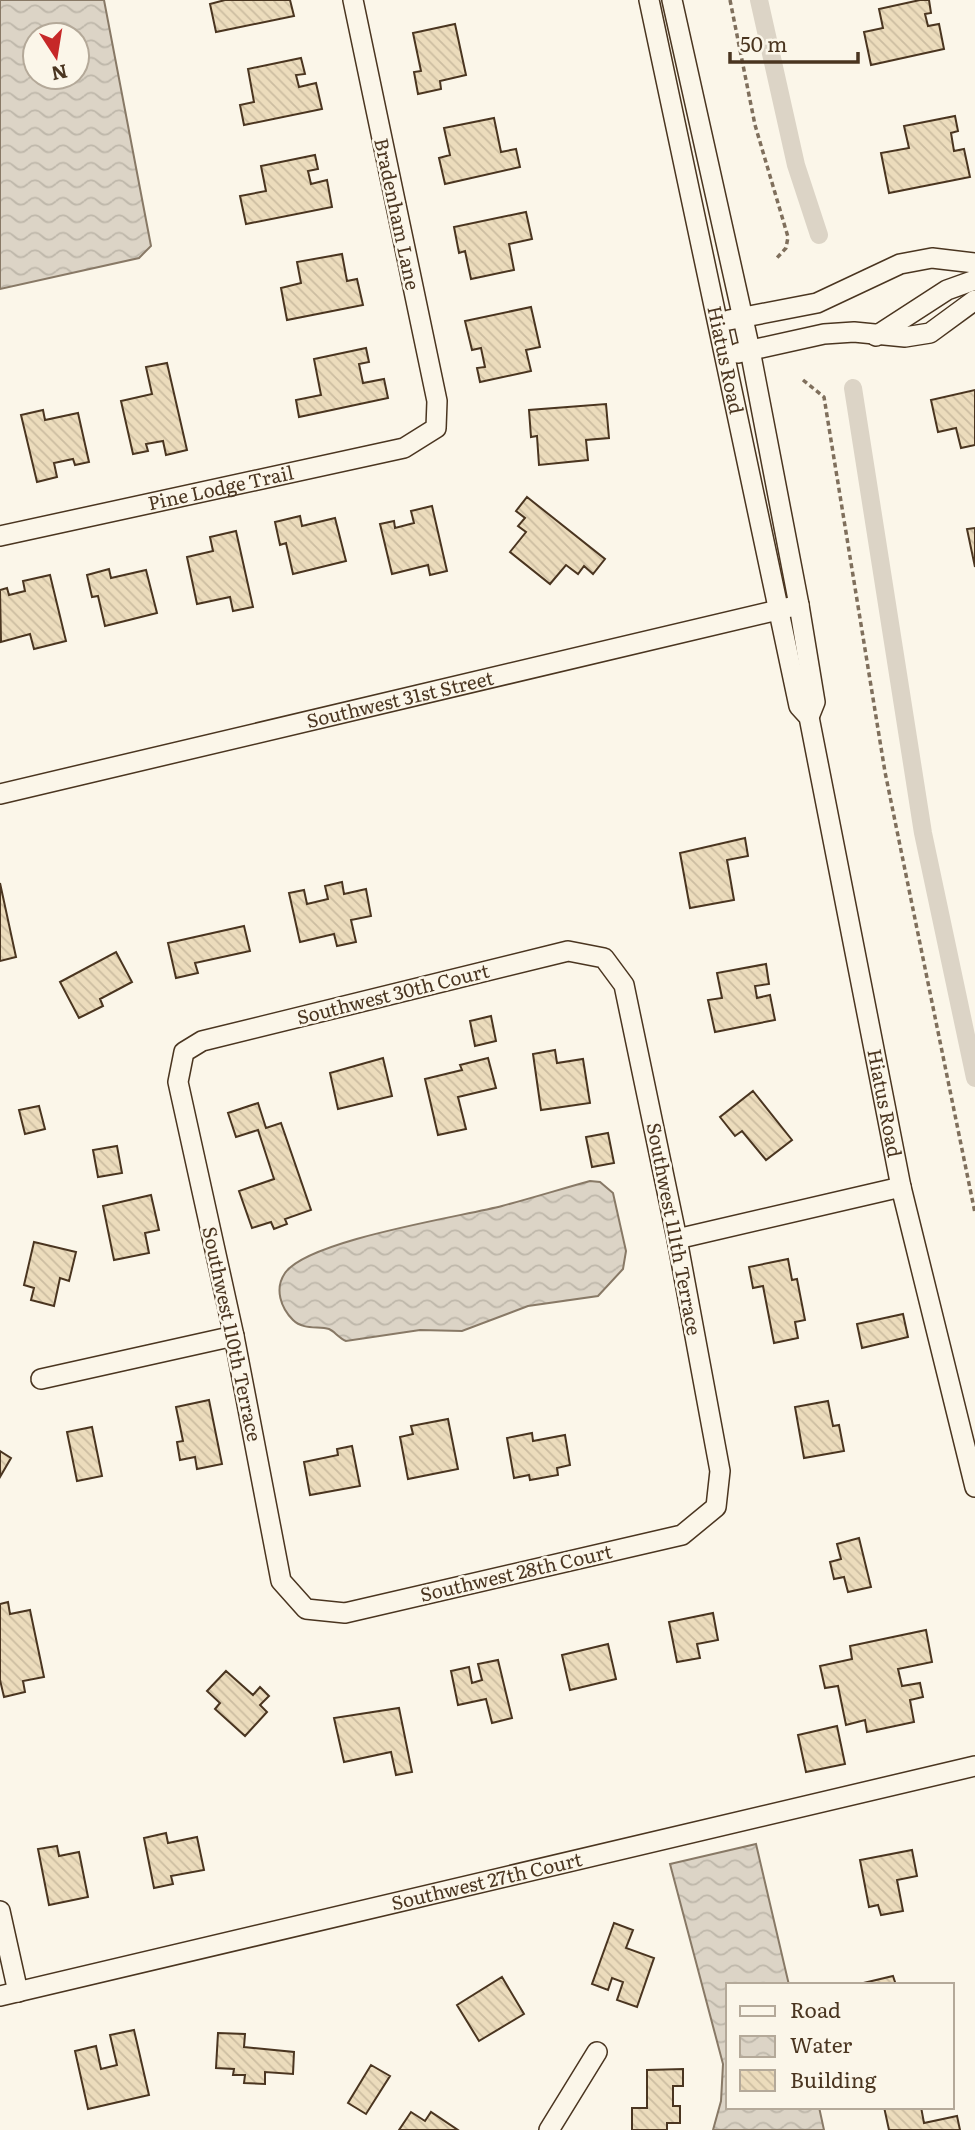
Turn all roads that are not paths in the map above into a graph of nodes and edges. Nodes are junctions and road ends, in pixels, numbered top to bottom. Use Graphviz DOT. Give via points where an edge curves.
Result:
graph roads {
  1 [pos="353,0"];
  2 [pos="649,0"];
  3 [pos="673,0"];
  4 [pos="932,258"];
  5 [pos="975,263"];
  6 [pos="975,280"];
  7 [pos="947,290"];
  8 [pos="975,300"];
  9 [pos="742,317"];
  10 [pos="718,322"];
  11 [pos="876,336"];
  12 [pos="750,350"];
  13 [pos="723,356"];
  14 [pos="436,428"];
  15 [pos="0,536"];
  16 [pos="799,605"];
  17 [pos="778,609"];
  18 [pos="809,718"];
  19 [pos="0,794"];
  20 [pos="604,958"];
  21 [pos="184,1052"];
  22 [pos="901,1187"];
  23 [pos="677,1239"];
  24 [pos="234,1336"];
  25 [pos="41,1380"];
  26 [pos="975,1487"];
  27 [pos="716,1507"];
  28 [pos="306,1609"];
  29 [pos="975,1766"];
  30 [pos="0,1911"];
  31 [pos="9,1994"];
  32 [pos="597,2052"];
  33 [pos="549,2130"];
  1 -- 14 [label="street, Bradenham Lane" via="436,401"];
  2 -- 10 [label="street, Hiatus Road"];
  3 -- 9 [label="street, Hiatus Road"];
  4 -- 5 [label="street"];
  4 -- 7 [label="street"];
  4 -- 9 [label="street" via="900,264 817,303"];
  6 -- 7 [label="street"];
  7 -- 11 [label="street"];
  8 -- 11 [label="street" via="930,333"];
  9 -- 10 [label="street"];
  9 -- 12 [label="street, Hiatus Road"];
  10 -- 13 [label="street, Hiatus Road"];
  11 -- 12 [label="street" via="824,334"];
  12 -- 13 [label="street"];
  12 -- 16 [label="street, Hiatus Road"];
  13 -- 17 [label="street, Hiatus Road"];
  14 -- 15 [label="street, Pine Lodge Trail" via="404,447"];
  16 -- 17 [label="street, Southwest 31st Street"];
  16 -- 18 [label="street, Hiatus Road" via="815,702"];
  17 -- 18 [label="street, Hiatus Road" via="799,706"];
  17 -- 19 [label="street, Southwest 31st Street"];
  18 -- 22 [label="street, Hiatus Road"];
  20 -- 21 [label="street, Southwest 30th Court" via="568,951 202,1041"];
  20 -- 23 [label="street, Southwest 111th Terrace" via="624,985"];
  21 -- 24 [label="street, Southwest 110th Terrace" via="178,1082"];
  22 -- 23 [label="street"];
  22 -- 26 [label="street, Hiatus Road"];
  23 -- 27 [label="street, Southwest 111th Terrace" via="720,1471"];
  24 -- 25 [label="street"];
  24 -- 28 [label="street, Southwest 110th Terrace" via="281,1581"];
  27 -- 28 [label="street, Southwest 28th Court" via="682,1535 345,1613"];
  29 -- 31 [label="street, Southwest 27th Court"];
  30 -- 31 [label="street"];
  32 -- 33 [label="street"];
}
